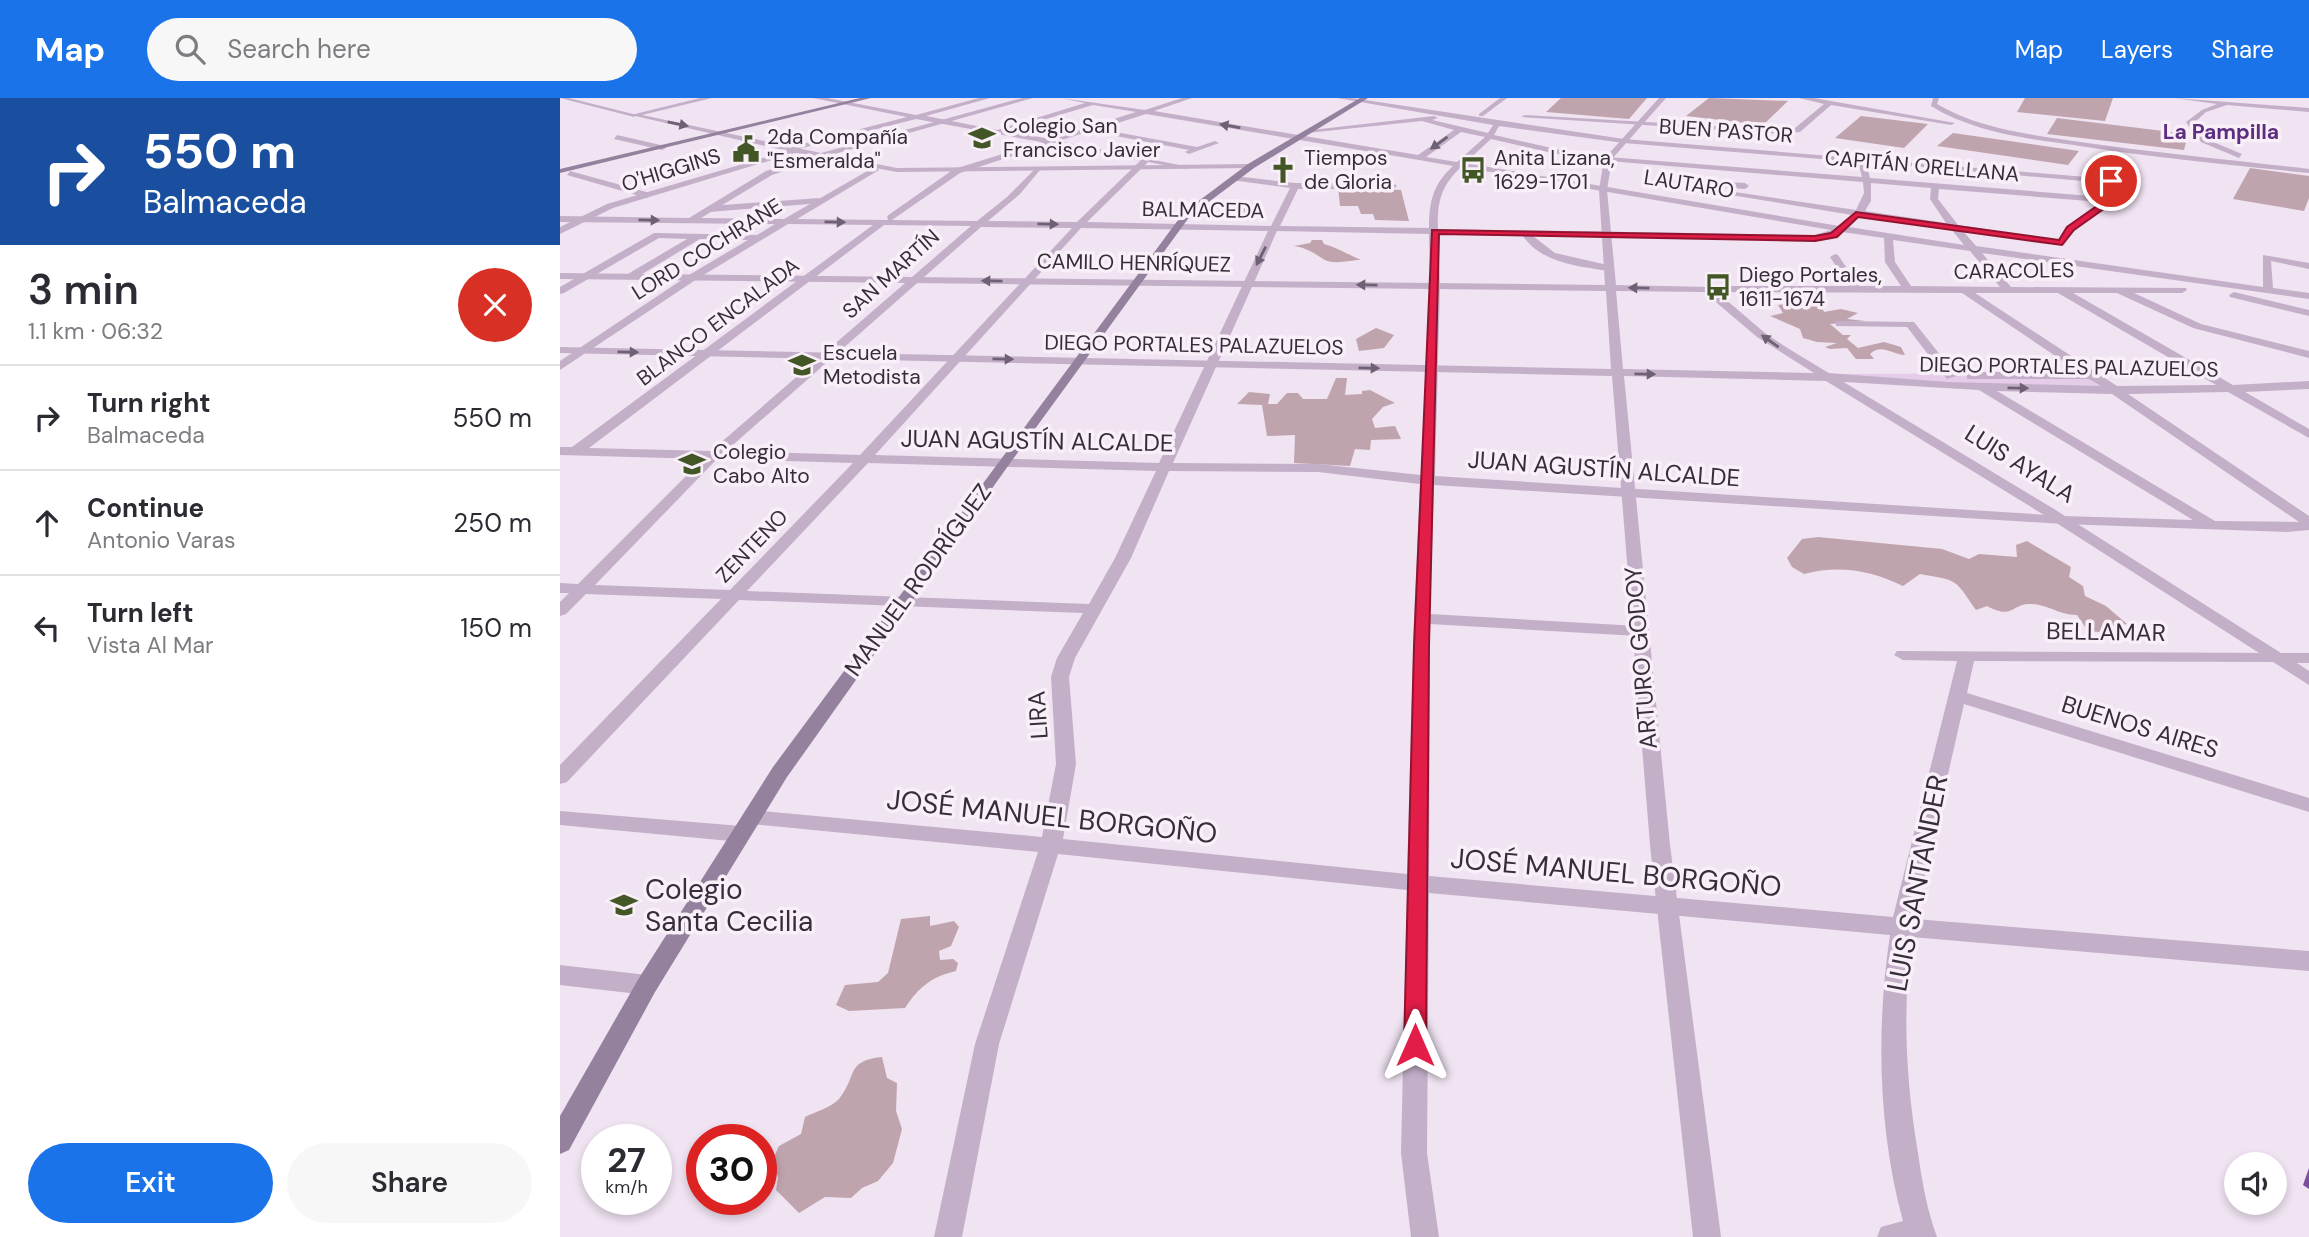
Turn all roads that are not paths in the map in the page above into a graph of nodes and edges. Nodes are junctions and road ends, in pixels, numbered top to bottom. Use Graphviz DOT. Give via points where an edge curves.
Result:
graph roads {
  1 [pos="709,98"];
  2 [pos="816,98"];
  3 [pos="868,98"];
  4 [pos="986,98"];
  5 [pos="1030,98"];
  6 [pos="1064,98"];
  7 [pos="1110,98"];
  8 [pos="1189,98"];
  9 [pos="1340,98"];
  10 [pos="1504,98"];
  11 [pos="1663,98"];
  12 [pos="1802,98"];
  13 [pos="1936,98"];
  14 [pos="2177,98"];
  15 [pos="563,99"];
  16 [pos="1362,100"];
  17 [pos="2227,102"];
  18 [pos="1093,103"];
  19 [pos="1829,103"];
  20 [pos="846,104"];
  21 [pos="1839,104"];
  22 [pos="2309,110"];
  23 [pos="1144,112"];
  24 [pos="1944,114"];
  25 [pos="634,115"];
  26 [pos="1456,115"];
  27 [pos="1480,115"];
  28 [pos="1909,116"];
  29 [pos="914,117"];
  30 [pos="1421,120"];
  31 [pos="941,122"];
  32 [pos="1205,122"];
  33 [pos="1497,124"];
  34 [pos="1640,125"];
  35 [pos="1090,129"];
  36 [pos="1183,129"];
  37 [pos="1460,129"];
  38 [pos="1990,130"];
  39 [pos="1307,131"];
  40 [pos="995,132"];
  41 [pos="1172,133"];
  42 [pos="721,134"];
  43 [pos="1490,136"];
  44 [pos="617,138"];
  45 [pos="1297,138"];
  46 [pos="1151,140"];
  47 [pos="1622,141"];
  48 [pos="1046,143"];
  49 [pos="1215,143"];
  50 [pos="659,149"];
  51 [pos="1198,149"];
  52 [pos="793,150"];
  53 [pos="820,156"];
  54 [pos="1419,158"];
  55 [pos="1862,159"];
  56 [pos="1607,161"];
  57 [pos="1146,164"];
  58 [pos="1458,165"];
  59 [pos="1251,166"];
  60 [pos="2269,166"];
  61 [pos="1185,167"];
  62 [pos="1211,167"];
  63 [pos="876,168"];
  64 [pos="1036,170"];
  65 [pos="957,171"];
  66 [pos="1758,171"];
  67 [pos="2309,171"];
  68 [pos="563,172"];
  69 [pos="1237,176"];
  70 [pos="1864,179"];
  71 [pos="1295,186"];
  72 [pos="1393,186"];
  73 [pos="1745,186"];
  74 [pos="1935,187"];
  75 [pos="1603,190"];
  76 [pos="647,195"];
  77 [pos="1735,195"];
  78 [pos="1662,199"];
  79 [pos="2107,200"];
  80 [pos="819,201"];
  81 [pos="1776,201"];
  82 [pos="709,209"];
  83 [pos="1721,209"];
  84 [pos="1856,214"];
  85 [pos="1758,215"];
  86 [pos="560,219"];
  87 [pos="581,219"];
  88 [pos="886,220"];
  89 [pos="690,221"];
  90 [pos="788,222"];
  91 [pos="979,223"];
  92 [pos="1079,225"];
  93 [pos="1178,227"];
  94 [pos="563,228"];
  95 [pos="1954,228"];
  96 [pos="1276,229"];
  97 [pos="1842,229"];
  98 [pos="1435,232"];
  99 [pos="1526,233"];
  100 [pos="1606,235"];
  101 [pos="1888,235"];
  102 [pos="698,236"];
  103 [pos="762,238"];
  104 [pos="1970,248"];
  105 [pos="1835,257"];
  106 [pos="2309,266"];
  107 [pos="1608,268"];
  108 [pos="560,276"];
  109 [pos="586,276"];
  110 [pos="630,277"];
  111 [pos="693,277"];
  112 [pos="808,279"];
  113 [pos="917,280"];
  114 [pos="1028,281"];
  115 [pos="1138,282"];
  116 [pos="1247,284"];
  117 [pos="1435,286"];
  118 [pos="1609,288"];
  119 [pos="1707,289"];
  120 [pos="2060,289"];
  121 [pos="2118,289"];
  122 [pos="2268,289"];
  123 [pos="2008,290"];
  124 [pos="560,291"];
  125 [pos="1857,291"];
  126 [pos="1909,291"];
  127 [pos="1966,291"];
  128 [pos="2309,296"];
  129 [pos="2309,313"];
  130 [pos="1840,324"];
  131 [pos="2273,346"];
  132 [pos="560,350"];
  133 [pos="584,351"];
  134 [pos="706,353"];
  135 [pos="2309,355"];
  136 [pos="831,356"];
  137 [pos="958,359"];
  138 [pos="1080,361"];
  139 [pos="1211,364"];
  140 [pos="560,366"];
  141 [pos="2309,368"];
  142 [pos="1431,369"];
  143 [pos="1616,374"];
  144 [pos="2094,375"];
  145 [pos="1951,376"];
  146 [pos="1971,376"];
  147 [pos="1828,377"];
  148 [pos="2309,385"];
  149 [pos="1982,388"];
  150 [pos="2234,389"];
  151 [pos="2114,390"];
  152 [pos="2309,434"];
  153 [pos="560,451"];
  154 [pos="576,451"];
  155 [pos="714,455"];
  156 [pos="864,459"];
  157 [pos="1003,463"];
  158 [pos="1166,467"];
  159 [pos="1426,480"];
  160 [pos="1626,493"];
  161 [pos="2064,520"];
  162 [pos="2309,525"];
  163 [pos="2212,526"];
  164 [pos="560,588"];
  165 [pos="582,589"];
  166 [pos="734,595"];
  167 [pos="902,601"];
  168 [pos="1094,609"];
  169 [pos="560,611"];
  170 [pos="1422,619"];
  171 [pos="1639,631"];
  172 [pos="1903,655"];
  173 [pos="1967,655"];
  174 [pos="2278,658"];
  175 [pos="2309,658"];
  176 [pos="2309,678"];
  177 [pos="1957,696"];
  178 [pos="560,777"];
  179 [pos="2309,805"];
  180 [pos="560,818"];
  181 [pos="747,826"];
  182 [pos="1051,844"];
  183 [pos="1416,883"];
  184 [pos="1666,906"];
  185 [pos="1902,928"];
  186 [pos="2309,961"];
  187 [pos="560,975"];
  188 [pos="647,985"];
  189 [pos="560,1141"];
  190 [pos="1922,1234"];
  191 [pos="948,1237"];
  192 [pos="1425,1237"];
  193 [pos="1707,1237"];
  194 [pos="1891,1237"];
  1 -- 25 [label="street"];
  2 -- 20 [label="street"];
  3 -- 20 [label="main road"];
  4 -- 29 [label="street, O'HIGGINS"];
  5 -- 31 [label="street"];
  6 -- 18 [label="street, LAUTARO"];
  7 -- 18 [label="street"];
  8 -- 23 [label="street"];
  9 -- 16 [label="street, BUEN PASTOR"];
  10 -- 27 [label="street"];
  11 -- 34 [label="street"];
  12 -- 19 [label="street"];
  13 -- 24 [label="street" via="1933,105"];
  14 -- 17 [label="street"];
  15 -- 25 [label="street"];
  16 -- 26 [label="street, BUEN PASTOR"];
  16 -- 39 [label="main road, MANUEL RODRÍGUEZ"];
  17 -- 22 [label="street"];
  17 -- 60 [label="street" via="2192,118 2194,132 2208,144"];
  18 -- 23 [label="street, LAUTARO"];
  18 -- 40 [label="street"];
  19 -- 21 [label="street"];
  19 -- 34 [label="street" via="1791,131"];
  20 -- 29 [label="street"];
  20 -- 42 [label="main road"];
  21 -- 28 [label="street"];
  21 -- 34 [label="street" via="1808,132 1793,136"];
  23 -- 32 [label="street, LAUTARO"];
  23 -- 35 [label="street"];
  24 -- 28 [label="street"];
  24 -- 38 [label="street"];
  25 -- 42 [label="street, one-way"];
  26 -- 27 [label="street"];
  26 -- 30 [label="street"];
  26 -- 33 [label="street, BUEN PASTOR"];
  26 -- 34 [label="street"];
  27 -- 34 [label="street"];
  28 -- 38 [label="street"];
  29 -- 31 [label="street"];
  29 -- 52 [label="street, O'HIGGINS"];
  30 -- 37 [label="street, CAPITÁN ORELLANA"];
  30 -- 39 [label="street"];
  31 -- 40 [label="street"];
  31 -- 53 [label="street"];
  32 -- 36 [label="street"];
  45 -- 32 [label="street, LAUTARO, one-way"];
  33 -- 43 [label="street"];
  33 -- 47 [label="street, BUEN PASTOR"];
  34 -- 47 [label="street"];
  35 -- 46 [label="street"];
  35 -- 48 [label="street"];
  37 -- 43 [label="street, CAPITÁN ORELLANA"];
  37 -- 54 [label="street, one-way"];
  38 -- 60 [label="street"];
  39 -- 45 [label="main road, MANUEL RODRÍGUEZ"];
  40 -- 48 [label="street"];
  41 -- 46 [label="street"];
  42 -- 50 [label="main road"];
  42 -- 52 [label="street"];
  43 -- 56 [label="street, CAPITÁN ORELLANA"];
  43 -- 58 [label="street"];
  44 -- 50 [label="street"];
  45 -- 54 [label="street, LAUTARO"];
  45 -- 59 [label="main road, MANUEL RODRÍGUEZ"];
  46 -- 51 [label="street"];
  47 -- 55 [label="street, BUEN PASTOR"];
  47 -- 56 [label="street"];
  48 -- 57 [label="street"];
  48 -- 65 [label="street"];
  49 -- 51 [label="street"];
  50 -- 68 [label="main road"];
  51 -- 57 [label="street"];
  52 -- 53 [label="street"];
  52 -- 76 [label="street, O'HIGGINS"];
  53 -- 63 [label="street"];
  53 -- 82 [label="street" via="769,173"];
  54 -- 58 [label="street, LAUTARO"];
  55 -- 70 [label="street"];
  55 -- 79 [label="street, BUEN PASTOR" via="2111,181"];
  56 -- 66 [label="street, CAPITÁN ORELLANA"];
  56 -- 75 [label="street, ARTURO GODOY"];
  57 -- 61 [label="street"];
  57 -- 61 [label="street"];
  57 -- 64 [label="street"];
  57 -- 92 [label="street, ZENTENO"];
  58 -- 75 [label="street, LAUTARO"];
  58 -- 98 [label="street" via="1435,197"];
  59 -- 62 [label="street"];
  59 -- 69 [label="main road, MANUEL RODRÍGUEZ"];
  60 -- 67 [label="street"];
  61 -- 62 [label="street"];
  62 -- 69 [label="street"];
  63 -- 65 [label="street"];
  63 -- 80 [label="street, LORD COCHRANE"];
  64 -- 65 [label="street"];
  64 -- 91 [label="street, SAN MARTÍN" via="1003,207"];
  65 -- 88 [label="street, BLANCO ENCALADA"];
  66 -- 70 [label="street, CAPITÁN ORELLANA"];
  66 -- 73 [label="street"];
  68 -- 76 [label="street"];
  69 -- 71 [label="street"];
  69 -- 93 [label="main road, MANUEL RODRÍGUEZ" via="1198,205"];
  70 -- 74 [label="street, CAPITÁN ORELLANA"];
  70 -- 84 [label="street" via="1867,199"];
  71 -- 72 [label="street"];
  71 -- 96 [label="street, LIRA"];
  73 -- 77 [label="street"];
  73 -- 78 [label="street" via="1671,178"];
  74 -- 79 [label="street, CAPITÁN ORELLANA"];
  74 -- 95 [label="street" via="1934,199"];
  75 -- 78 [label="street, LAUTARO"];
  75 -- 100 [label="street, ARTURO GODOY"];
  76 -- 87 [label="street, O'HIGGINS"];
  77 -- 81 [label="street"];
  77 -- 83 [label="street"];
  78 -- 83 [label="street, LAUTARO"];
  79 -- 95 [label="street" via="2070,229 2062,243"];
  80 -- 82 [label="street"];
  80 -- 90 [label="street, LORD COCHRANE"];
  81 -- 84 [label="street"];
  81 -- 85 [label="street"];
  82 -- 89 [label="street"];
  83 -- 85 [label="street, LAUTARO"];
  84 -- 95 [label="street"];
  84 -- 97 [label="street"];
  85 -- 97 [label="street, LAUTARO"];
  86 -- 87 [label="street, BALMACEDA"];
  87 -- 89 [label="street, BALMACEDA, one-way"];
  87 -- 94 [label="street, O'HIGGINS"];
  90 -- 88 [label="street, BALMACEDA, one-way"];
  88 -- 91 [label="street, BALMACEDA"];
  88 -- 112 [label="street, BLANCO ENCALADA"];
  89 -- 90 [label="street, BALMACEDA"];
  90 -- 103 [label="street, LORD COCHRANE"];
  91 -- 92 [label="street, BALMACEDA, one-way"];
  91 -- 113 [label="street, SAN MARTÍN"];
  92 -- 93 [label="street, BALMACEDA"];
  92 -- 114 [label="street, ZENTENO"];
  93 -- 96 [label="street, BALMACEDA"];
  93 -- 115 [label="main road, MANUEL RODRÍGUEZ"];
  95 -- 104 [label="street"];
  96 -- 98 [label="street, BALMACEDA"];
  96 -- 116 [label="street, LIRA, one-way"];
  97 -- 100 [label="street, BALMACEDA" via="1815,239"];
  97 -- 101 [label="street, LAUTARO"];
  98 -- 99 [label="street, BALMACEDA"];
  98 -- 117 [label="street"];
  99 -- 100 [label="street, BALMACEDA"];
  99 -- 107 [label="street" via="1535,245 1557,256"];
  100 -- 107 [label="street, ARTURO GODOY"];
  101 -- 104 [label="street, LAUTARO"];
  101 -- 126 [label="street" via="1890,261"];
  102 -- 103 [label="street"];
  102 -- 109 [label="street" via="657,235"];
  102 -- 110 [label="street"];
  103 -- 111 [label="street, LORD COCHRANE"];
  104 -- 122 [label="street, LAUTARO"];
  104 -- 123 [label="street"];
  105 -- 125 [label="street"];
  106 -- 122 [label="street" via="2266,257"];
  107 -- 118 [label="street, ARTURO GODOY"];
  108 -- 109 [label="street, CAMILO HENRÍQUEZ"];
  109 -- 110 [label="street, CAMILO HENRÍQUEZ"];
  109 -- 124 [label="street"];
  110 -- 111 [label="street, CAMILO HENRÍQUEZ"];
  111 -- 112 [label="street, CAMILO HENRÍQUEZ"];
  111 -- 133 [label="street, LORD COCHRANE"];
  112 -- 113 [label="street, CAMILO HENRÍQUEZ"];
  112 -- 134 [label="street, BLANCO ENCALADA"];
  114 -- 113 [label="street, CAMILO HENRÍQUEZ, one-way"];
  113 -- 136 [label="street, SAN MARTÍN"];
  114 -- 115 [label="street, CAMILO HENRÍQUEZ"];
  114 -- 137 [label="street, ZENTENO"];
  115 -- 116 [label="street, CAMILO HENRÍQUEZ"];
  115 -- 138 [label="main road, MANUEL RODRÍGUEZ"];
  117 -- 116 [label="street, CAMILO HENRÍQUEZ, one-way"];
  116 -- 139 [label="street, LIRA"];
  117 -- 118 [label="street, CAMILO HENRÍQUEZ"];
  117 -- 142 [label="street"];
  119 -- 118 [label="street, CAMILO HENRÍQUEZ, one-way"];
  118 -- 143 [label="street, ARTURO GODOY"];
  119 -- 125 [label="street, CARACOLES"];
  147 -- 119 [label="street, LUIS AYALA, one-way" via="1761,335"];
  120 -- 121 [label="street, CARACOLES"];
  120 -- 123 [label="street, CARACOLES"];
  120 -- 150 [label="street"];
  121 -- 129 [label="street" via="2216,290"];
  121 -- 131 [label="street, CARACOLES" via="2184,321"];
  122 -- 128 [label="street, LAUTARO"];
  123 -- 127 [label="street, CARACOLES"];
  125 -- 126 [label="street, CARACOLES"];
  126 -- 127 [label="street, CARACOLES"];
  127 -- 144 [label="street"];
  130 -- 145 [label="street" via="1910,324"];
  131 -- 135 [label="street, CARACOLES"];
  131 -- 141 [label="street"];
  132 -- 133 [label="street, DIEGO PORTALES PALAZUELOS"];
  133 -- 134 [label="street, DIEGO PORTALES PALAZUELOS, one-way"];
  133 -- 140 [label="street, LORD COCHRANE"];
  134 -- 136 [label="street, DIEGO PORTALES PALAZUELOS"];
  134 -- 154 [label="street, BLANCO ENCALADA"];
  136 -- 137 [label="street, DIEGO PORTALES PALAZUELOS"];
  136 -- 155 [label="street, SAN MARTÍN"];
  137 -- 138 [label="street, DIEGO PORTALES PALAZUELOS, one-way"];
  137 -- 156 [label="street, ZENTENO"];
  138 -- 139 [label="street, DIEGO PORTALES PALAZUELOS"];
  138 -- 157 [label="main road, MANUEL RODRÍGUEZ"];
  139 -- 142 [label="street, DIEGO PORTALES PALAZUELOS, one-way"];
  139 -- 158 [label="street, LIRA"];
  142 -- 143 [label="street, DIEGO PORTALES PALAZUELOS"];
  142 -- 159 [label="street"];
  143 -- 147 [label="street, DIEGO PORTALES PALAZUELOS, one-way"];
  143 -- 160 [label="street, ARTURO GODOY"];
  144 -- 146 [label="street, DIEGO PORTALES PALAZUELOS"];
  144 -- 151 [label="street"];
  145 -- 146 [label="street, DIEGO PORTALES PALAZUELOS"];
  145 -- 147 [label="street, DIEGO PORTALES PALAZUELOS"];
  146 -- 149 [label="street"];
  147 -- 149 [label="street, DIEGO PORTALES PALAZUELOS"];
  147 -- 161 [label="street, LUIS AYALA"];
  148 -- 150 [label="street, DIEGO PORTALES PALAZUELOS"];
  149 -- 151 [label="street, DIEGO PORTALES PALAZUELOS, one-way"];
  149 -- 163 [label="street"];
  150 -- 151 [label="street, DIEGO PORTALES PALAZUELOS"];
  150 -- 152 [label="street"];
  151 -- 162 [label="street"];
  153 -- 154 [label="street, JUAN AGUSTÍN ALCALDE"];
  154 -- 155 [label="street, JUAN AGUSTÍN ALCALDE"];
  155 -- 156 [label="street, JUAN AGUSTÍN ALCALDE"];
  155 -- 165 [label="street, SAN MARTÍN"];
  156 -- 157 [label="street, JUAN AGUSTÍN ALCALDE"];
  156 -- 166 [label="street, ZENTENO"];
  157 -- 158 [label="street, JUAN AGUSTÍN ALCALDE"];
  157 -- 167 [label="main road, MANUEL RODRÍGUEZ"];
  158 -- 159 [label="street, JUAN AGUSTÍN ALCALDE" via="1318,468"];
  158 -- 168 [label="street, LIRA"];
  159 -- 160 [label="street, JUAN AGUSTÍN ALCALDE"];
  159 -- 170 [label="street"];
  160 -- 161 [label="street, JUAN AGUSTÍN ALCALDE"];
  160 -- 171 [label="street, ARTURO GODOY"];
  161 -- 163 [label="street, JUAN AGUSTÍN ALCALDE"];
  161 -- 174 [label="street, LUIS AYALA"];
  162 -- 163 [label="street, JUAN AGUSTÍN ALCALDE"];
  164 -- 165 [label="street"];
  165 -- 166 [label="street"];
  165 -- 169 [label="street, SAN MARTÍN"];
  166 -- 167 [label="street"];
  166 -- 178 [label="street, ZENTENO"];
  167 -- 168 [label="street"];
  167 -- 181 [label="main road, MANUEL RODRÍGUEZ"];
  168 -- 182 [label="street, LIRA" via="1060,677 1066,764"];
  170 -- 171 [label="street"];
  170 -- 183 [label="street"];
  171 -- 184 [label="street, ARTURO GODOY"];
  172 -- 173 [label="street, BELLAMAR"];
  173 -- 174 [label="street, BELLAMAR"];
  173 -- 177 [label="street, LUIS SANTANDER"];
  174 -- 175 [label="street, BELLAMAR"];
  174 -- 176 [label="street, LUIS AYALA"];
  177 -- 179 [label="street, BUENOS AIRES"];
  177 -- 185 [label="street, LUIS SANTANDER"];
  180 -- 181 [label="street, JOSÉ MANUEL BORGOÑO"];
  181 -- 182 [label="street, JOSÉ MANUEL BORGOÑO"];
  181 -- 188 [label="main road, MANUEL RODRÍGUEZ"];
  182 -- 183 [label="street, JOSÉ MANUEL BORGOÑO"];
  182 -- 191 [label="street, LIRA" via="988,1044"];
  183 -- 184 [label="street, JOSÉ MANUEL BORGOÑO"];
  183 -- 192 [label="street" via="1414,1153"];
  184 -- 185 [label="street, JOSÉ MANUEL BORGOÑO"];
  184 -- 193 [label="street, ARTURO GODOY"];
  185 -- 186 [label="street, JOSÉ MANUEL BORGOÑO"];
  185 -- 190 [label="street, LUIS SANTANDER" via="1892,1019 1894,1072 1907,1174"];
  187 -- 188 [label="street"];
  188 -- 189 [label="main road, MANUEL RODRÍGUEZ"];
  190 -- 194 [label="street"];
}
